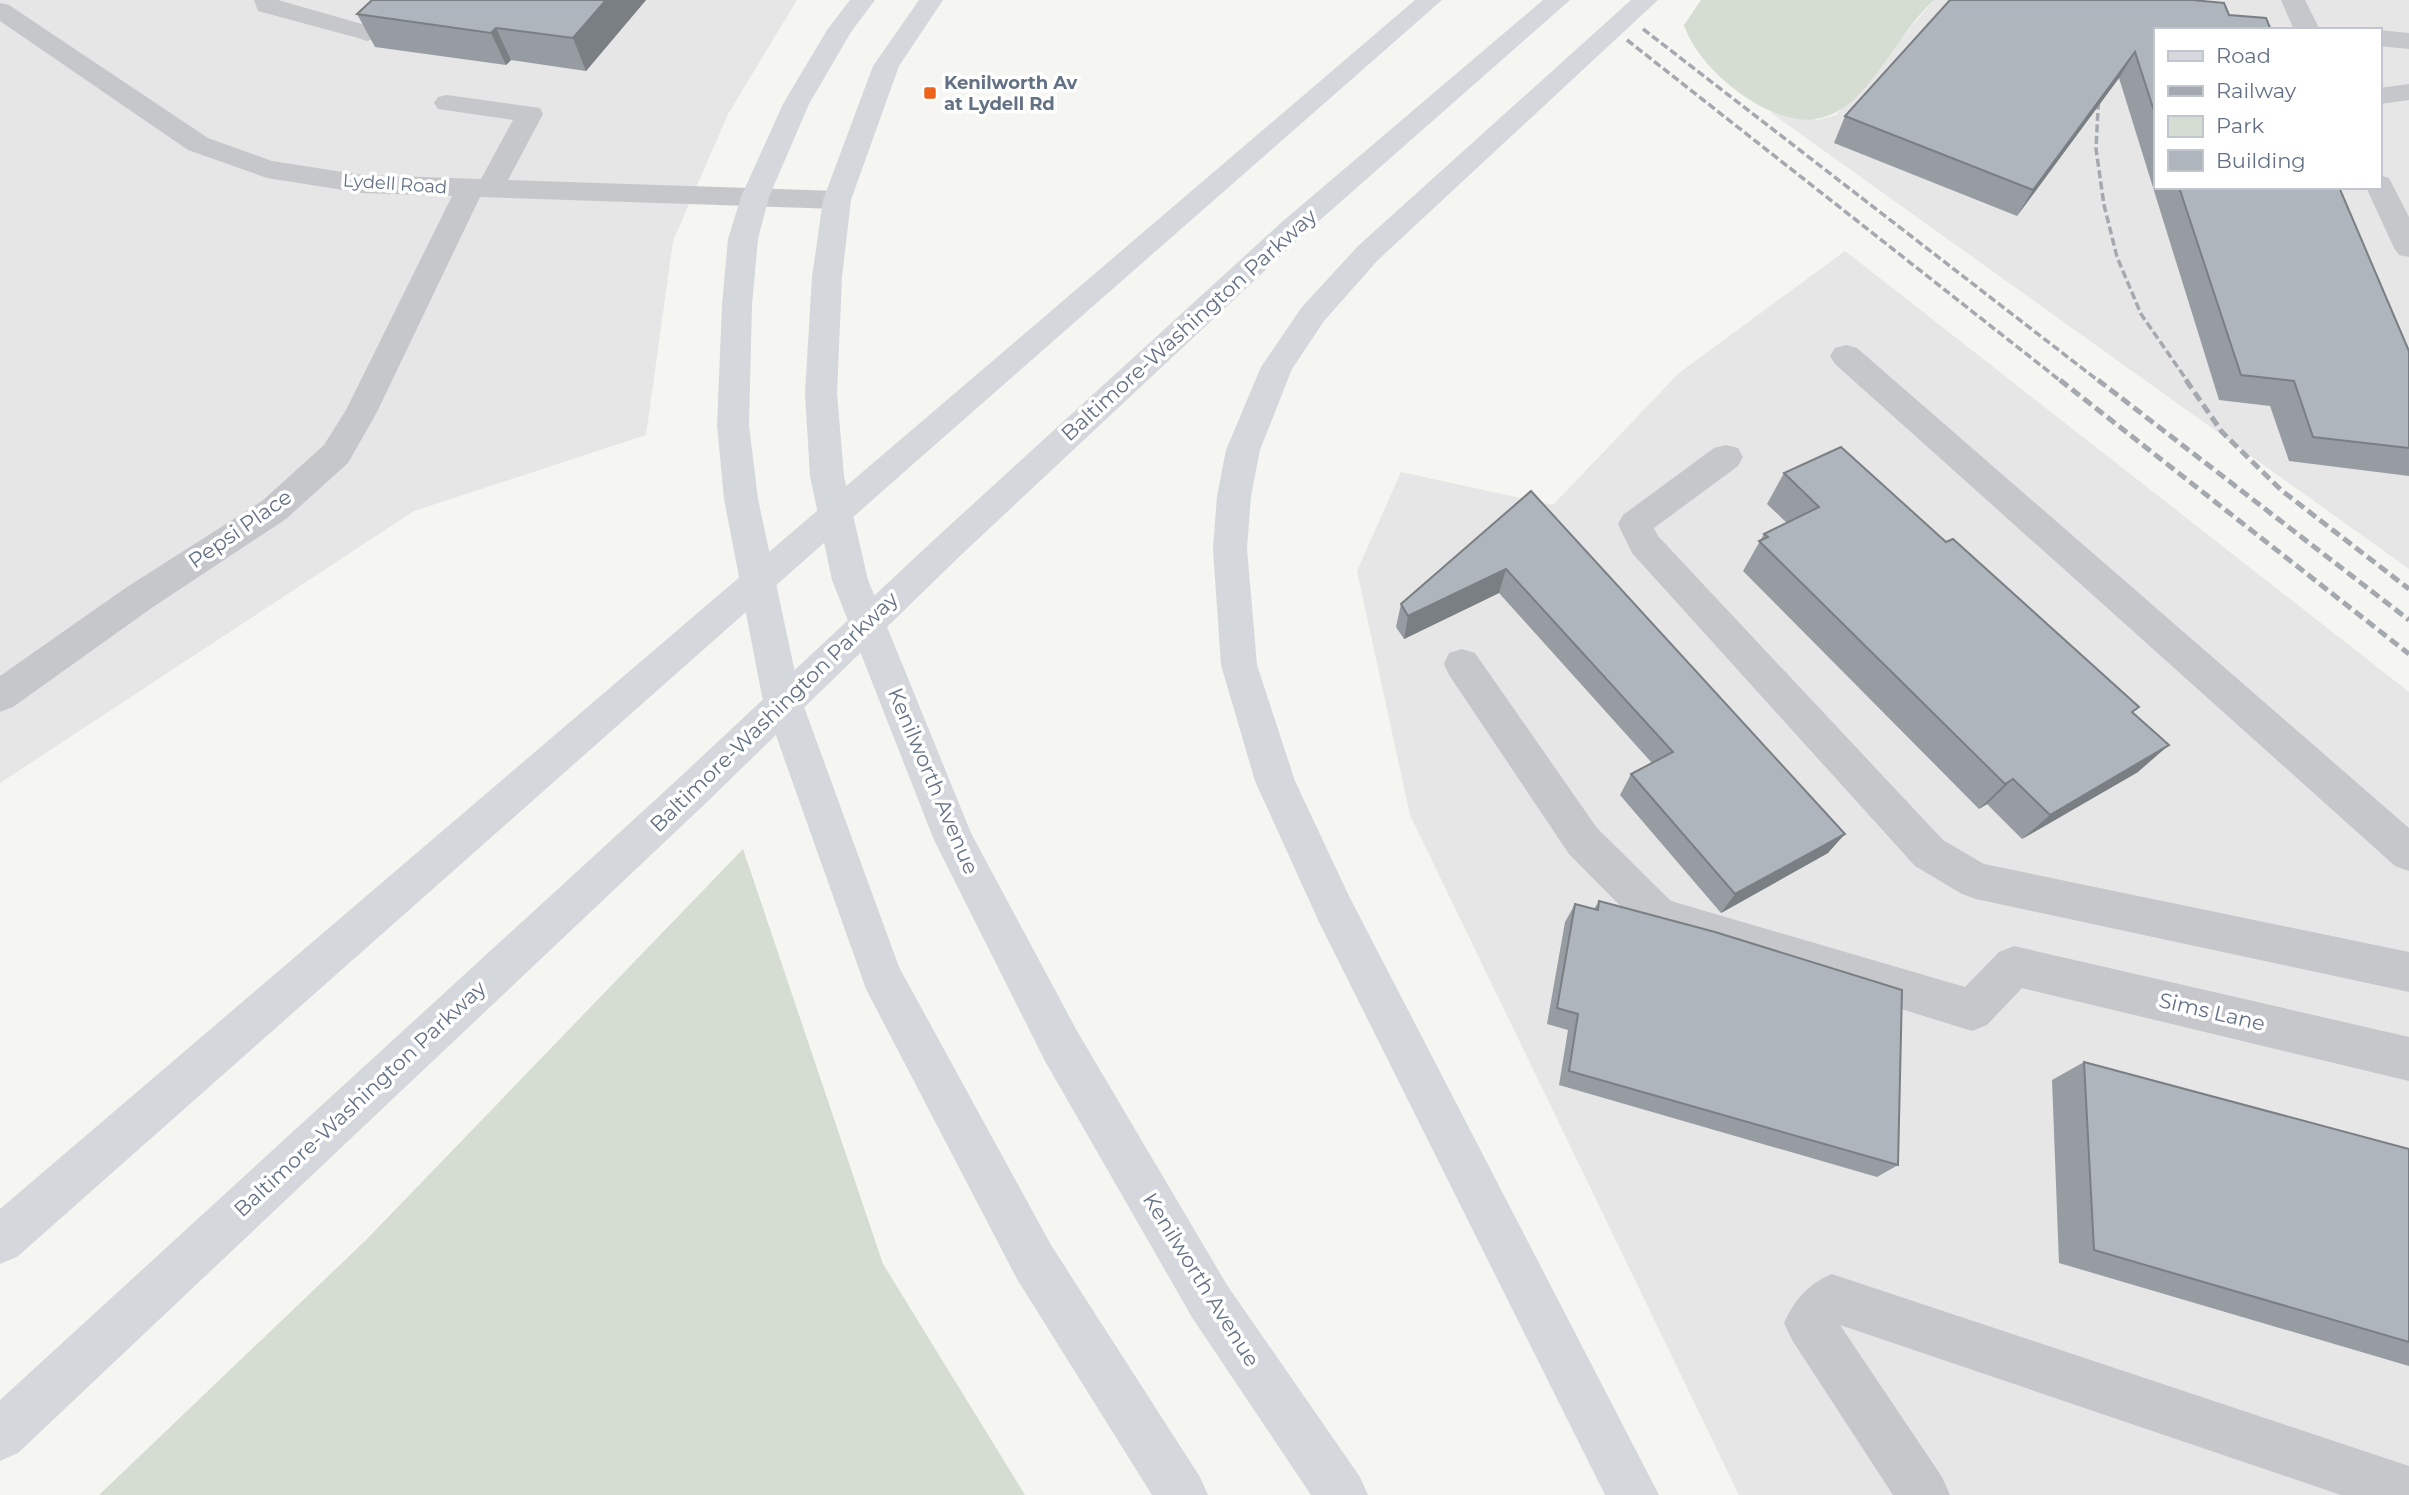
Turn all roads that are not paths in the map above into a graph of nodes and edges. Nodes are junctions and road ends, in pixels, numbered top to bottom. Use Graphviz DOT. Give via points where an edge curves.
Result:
graph roads {
  1 [pos="266,0"];
  2 [pos="863,0"];
  3 [pos="931,0"];
  4 [pos="1430,0"];
  5 [pos="1558,0"];
  6 [pos="1646,0"];
  7 [pos="2293,0"];
  8 [pos="0,10"];
  9 [pos="2306,28"];
  10 [pos="367,33"];
  11 [pos="2381,38"];
  12 [pos="2409,41"];
  13 [pos="2409,92"];
  14 [pos="2381,96"];
  15 [pos="447,103"];
  16 [pos="2381,188"];
  17 [pos="479,190"];
  18 [pos="755,197"];
  19 [pos="836,200"];
  20 [pos="2409,248"];
  21 [pos="1846,356"];
  22 [pos="1726,457"];
  23 [pos="1462,664"];
  24 [pos="0,695"];
  25 [pos="2409,853"];
  26 [pos="2409,972"];
  27 [pos="2409,1059"];
  28 [pos="0,1240"];
  29 [pos="0,1435"];
  30 [pos="2409,1492"];
  31 [pos="1181,1495"];
  32 [pos="1342,1495"];
  33 [pos="1633,1495"];
  34 [pos="1924,1495"];
  1 -- 10 [label="street" via="267,6"];
  2 -- 18 [label="main road" via="796,104"];
  3 -- 19 [label="main road, Kenilworth Avenue" via="886,66"];
  4 -- 28 [label="main road"];
  5 -- 29 [label="main road, Baltimore-Washington Parkway" via="1293,228"];
  6 -- 33 [label="main road" via="1368,253 1313,314 1277,367 1248,437 1234,496 1230,549 1239,665 1275,780 1334,909"];
  7 -- 9 [label="street"];
  8 -- 17 [label="street, Lydell Road" via="198,144 281,171 362,184"];
  11 -- 12 [label="street"];
  13 -- 14 [label="street"];
  15 -- 17 [label="street, Pepsi Place" via="530,114"];
  16 -- 20 [label="street"];
  17 -- 18 [label="street, Lydell Road"];
  17 -- 24 [label="street, Pepsi Place" via="336,454 274,510"];
  18 -- 19 [label="street, Lydell Road"];
  18 -- 31 [label="main road" via="743,239 733,425 741,499 781,696 881,975 1034,1262"];
  19 -- 32 [label="main road, Kenilworth Avenue" via="821,393 827,476 850,580 954,840 1061,1046 1210,1302"];
  21 -- 25 [label="street"];
  22 -- 26 [label="street" via="1635,524 1644,544 1929,853 1976,881"];
  23 -- 27 [label="street, Sims Lane" via="1583,841 1658,916 1972,1010 2014,966"];
  30 -- 34 [label="street" via="1832,1298 1809,1324"];
}
